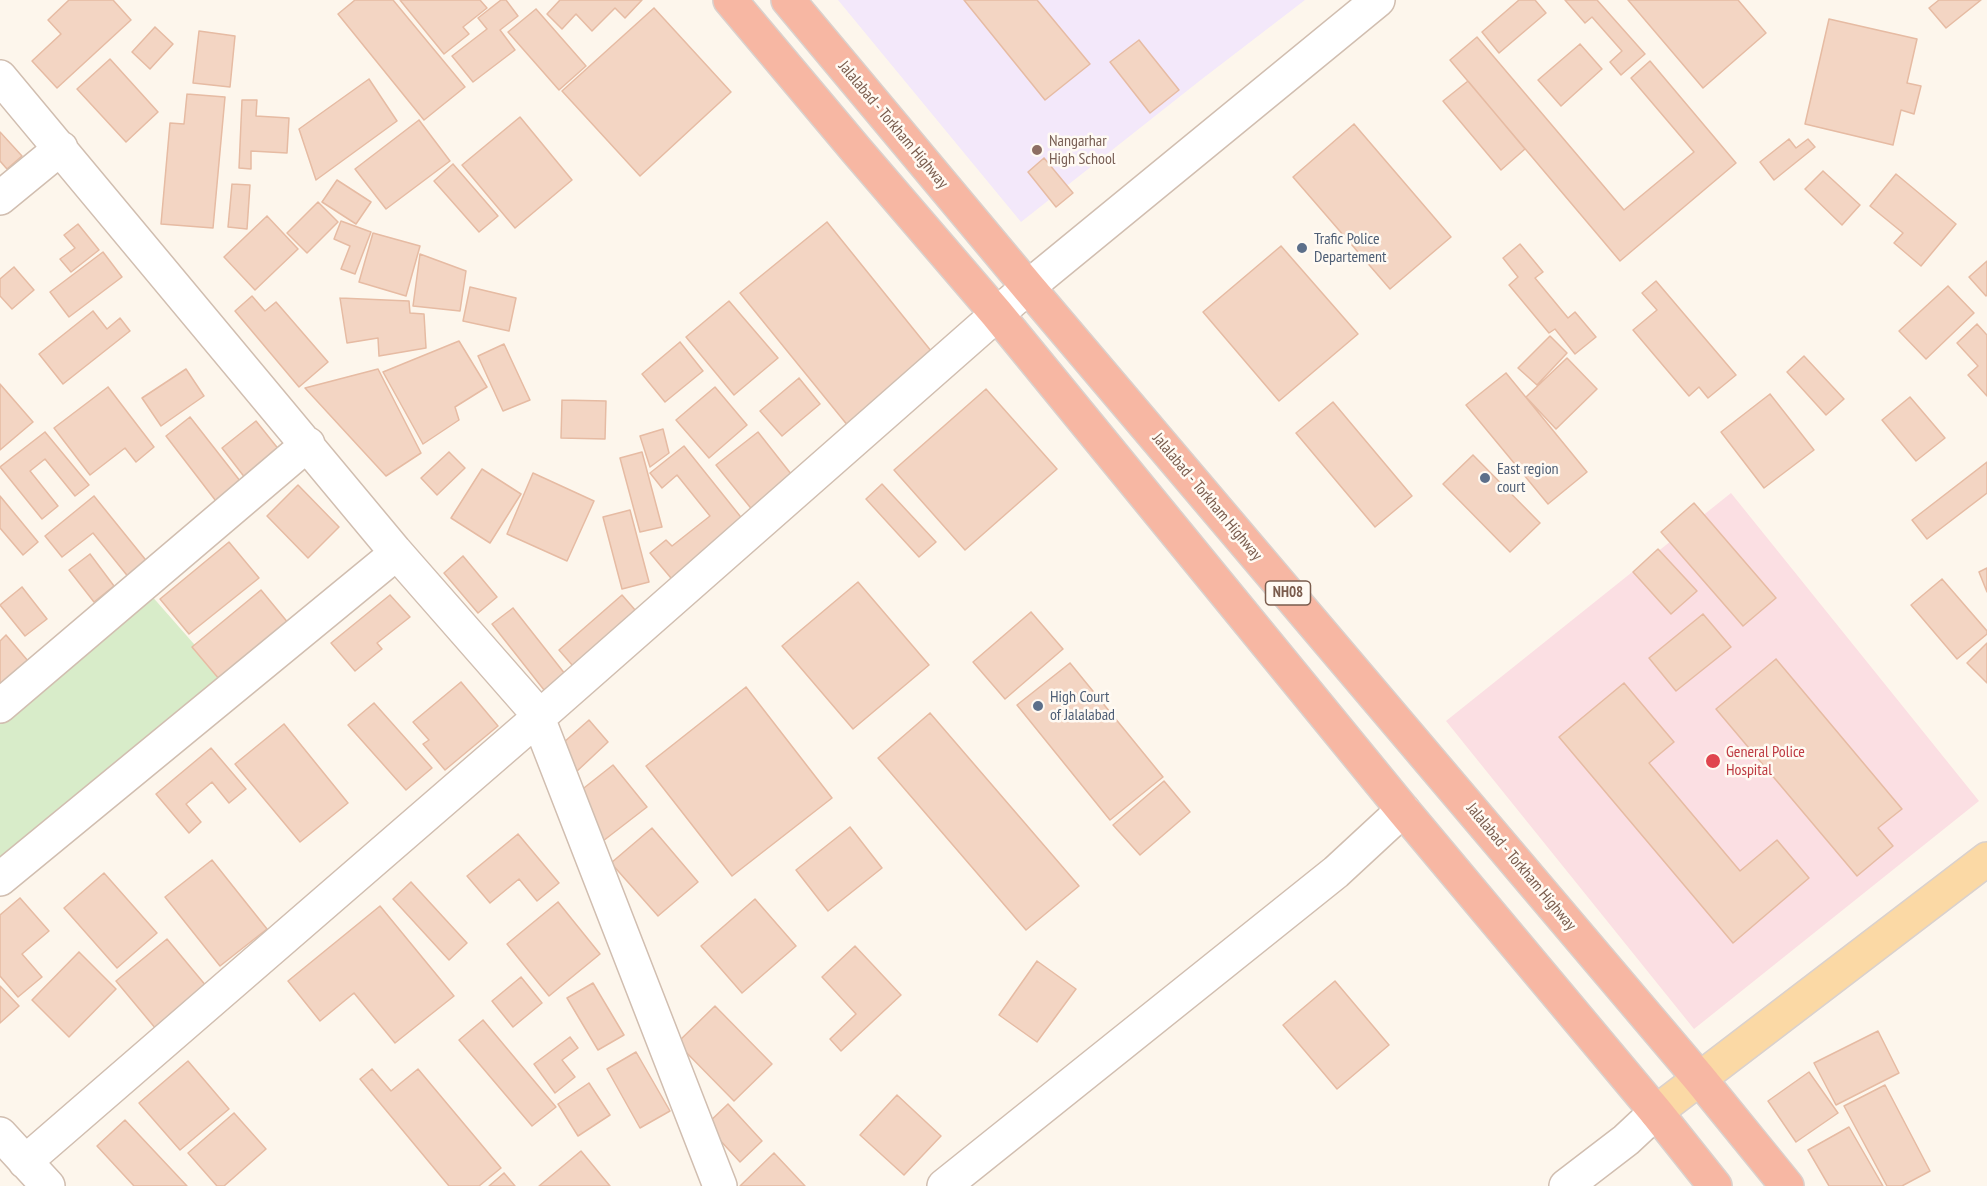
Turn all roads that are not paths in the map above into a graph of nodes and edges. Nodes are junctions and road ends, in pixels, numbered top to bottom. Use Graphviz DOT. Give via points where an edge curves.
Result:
graph roads {
  1 [pos="730,0"];
  2 [pos="788,0"];
  3 [pos="1378,0"];
  4 [pos="0,77"];
  5 [pos="61,148"];
  6 [pos="0,198"];
  7 [pos="1028,287"];
  8 [pos="997,314"];
  9 [pos="308,444"];
  10 [pos="395,551"];
  11 [pos="0,706"];
  12 [pos="538,718"];
  13 [pos="1403,810"];
  14 [pos="1987,859"];
  15 [pos="0,879"];
  16 [pos="1700,1078"];
  17 [pos="1656,1112"];
  18 [pos="0,1134"];
  19 [pos="25,1162"];
  20 [pos="48,1186"];
  21 [pos="720,1186"];
  22 [pos="944,1186"];
  23 [pos="1566,1186"];
  24 [pos="1715,1186"];
  25 [pos="1787,1186"];
  1 -- 8 [label="highway, NH08"];
  2 -- 7 [label="highway, Jalalabad - Torkham Highway / NH08"];
  3 -- 7 [label="street"];
  4 -- 5 [label="street"];
  5 -- 6 [label="street"];
  5 -- 9 [label="street"];
  7 -- 8 [label="street"];
  7 -- 16 [label="highway, Jalalabad - Torkham Highway / NH08"];
  8 -- 12 [label="street"];
  8 -- 13 [label="highway, NH08"];
  9 -- 10 [label="street"];
  9 -- 11 [label="street"];
  10 -- 12 [label="street"];
  10 -- 15 [label="street"];
  12 -- 19 [label="street"];
  12 -- 21 [label="street"];
  13 -- 17 [label="highway, NH08"];
  13 -- 22 [label="street" via="1336,872"];
  14 -- 16 [label="main road"];
  16 -- 17 [label="main road"];
  16 -- 25 [label="highway, Jalalabad - Torkham Highway / NH08"];
  17 -- 23 [label="street"];
  17 -- 24 [label="highway, NH08"];
  18 -- 19 [label="street"];
  19 -- 20 [label="street"];
}
